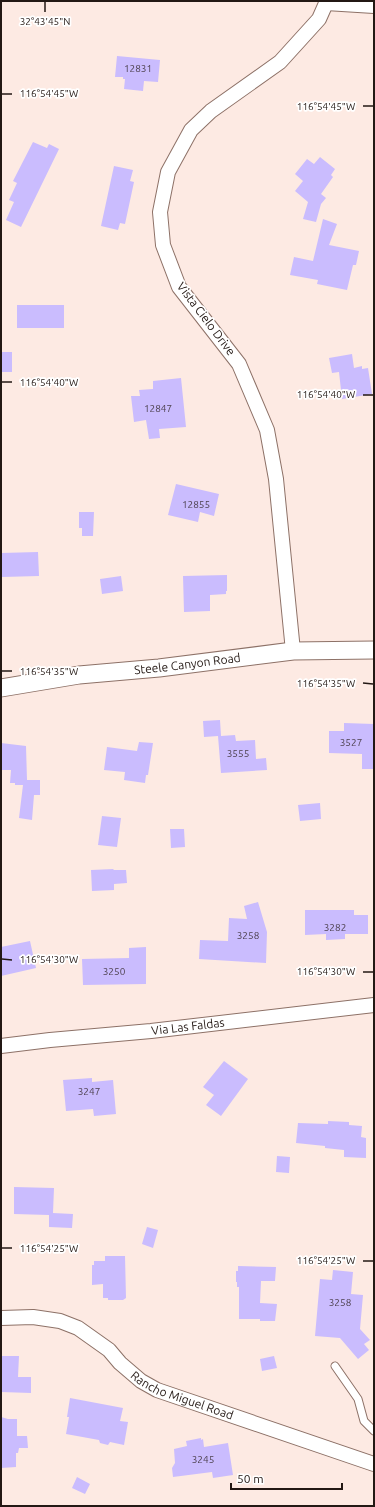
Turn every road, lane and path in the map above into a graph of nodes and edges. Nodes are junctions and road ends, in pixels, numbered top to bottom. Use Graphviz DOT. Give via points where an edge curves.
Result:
graph roads {
  1 [pos="326,2"];
  2 [pos="374,6"];
  3 [pos="374,650"];
  4 [pos="293,651"];
  5 [pos="1,688"];
  6 [pos="374,1005"];
  7 [pos="1,1046"];
  8 [pos="1,1318"];
  9 [pos="336,1366"];
  10 [pos="374,1431"];
  11 [pos="374,1464"];
  1 -- 2 [label="street"];
  1 -- 4 [label="street, Vista Cielo Drive" via="319,19 280,62 211,111 191,130 168,172 160,212 163,245 179,287 239,364 267,430 276,479"];
  3 -- 4 [label="street, Steele Canyon Road"];
  4 -- 5 [label="street, Steele Canyon Road" via="79,675"];
  6 -- 7 [label="street, Via Las Faldas"];
  8 -- 11 [label="street, Rancho Miguel Road" via="33,1317 60,1321 78,1328 109,1350 141,1381 157,1390"];
  9 -- 10 [label="lane" via="358,1399 364,1421"];
}
